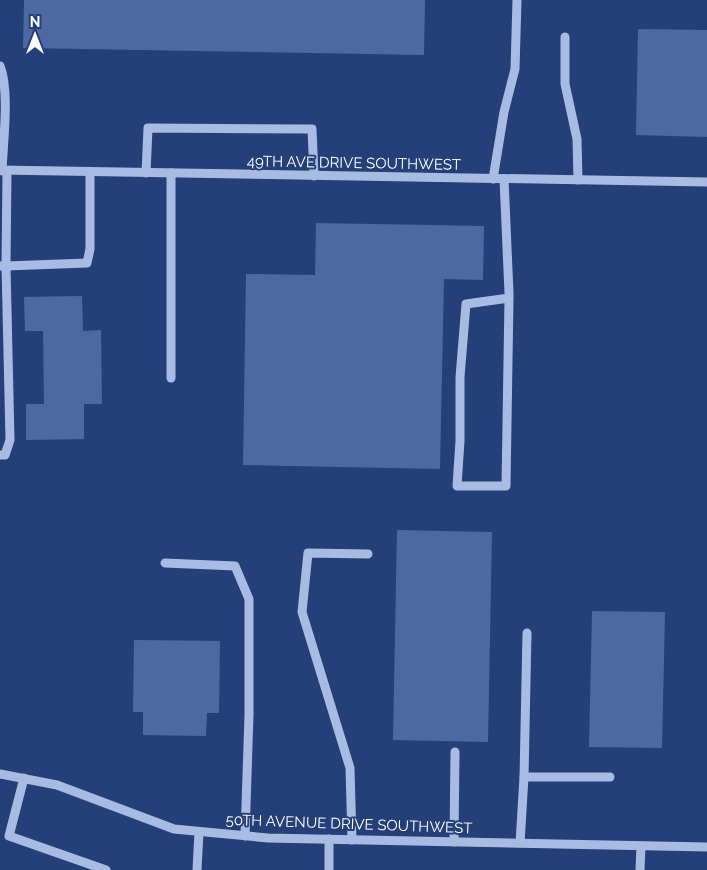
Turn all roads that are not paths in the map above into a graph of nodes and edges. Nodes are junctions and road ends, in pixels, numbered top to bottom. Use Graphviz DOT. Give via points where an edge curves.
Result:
graph roads {
  1 [pos="517,0"];
  2 [pos="565,37"];
  3 [pos="0,66"];
  4 [pos="3,170"];
  5 [pos="90,172"];
  6 [pos="146,173"];
  7 [pos="171,173"];
  8 [pos="314,176"];
  9 [pos="493,178"];
  10 [pos="504,179"];
  11 [pos="578,180"];
  12 [pos="707,182"];
  13 [pos="3,266"];
  14 [pos="509,298"];
  15 [pos="171,378"];
  16 [pos="0,455"];
  17 [pos="368,554"];
  18 [pos="165,563"];
  19 [pos="527,633"];
  20 [pos="455,752"];
  21 [pos="0,774"];
  22 [pos="610,776"];
  23 [pos="524,777"];
  24 [pos="24,778"];
  25 [pos="199,832"];
  26 [pos="245,836"];
  27 [pos="330,840"];
  28 [pos="352,840"];
  29 [pos="454,842"];
  30 [pos="520,843"];
  31 [pos="640,846"];
  32 [pos="707,847"];
  33 [pos="106,870"];
  34 [pos="197,870"];
  35 [pos="330,870"];
  36 [pos="640,870"];
  1 -- 9 [label="street" via="515,69"];
  2 -- 11 [label="street" via="565,84 578,139"];
  3 -- 4 [label="street" via="5,108"];
  4 -- 5 [label="street, 49TH AVE DRIVE SOUTHWEST"];
  4 -- 13 [label="street"];
  5 -- 6 [label="street, 49TH AVE DRIVE SOUTHWEST"];
  5 -- 13 [label="street" via="90,249 87,263"];
  6 -- 7 [label="street, 49TH AVE DRIVE SOUTHWEST"];
  6 -- 8 [label="street" via="148,128 312,130"];
  7 -- 8 [label="street, 49TH AVE DRIVE SOUTHWEST"];
  7 -- 15 [label="street"];
  8 -- 9 [label="street, 49TH AVE DRIVE SOUTHWEST"];
  9 -- 10 [label="street, 49TH AVE DRIVE SOUTHWEST"];
  10 -- 11 [label="street, 49TH AVE DRIVE SOUTHWEST"];
  10 -- 14 [label="street"];
  11 -- 12 [label="street, 49TH AVE DRIVE SOUTHWEST"];
  13 -- 16 [label="street" via="10,440 5,454"];
  14 -- 14 [label="street" via="506,486 457,486 466,304"];
  17 -- 28 [label="street" via="308,553 302,612 350,768"];
  18 -- 26 [label="street" via="234,566 249,598"];
  19 -- 23 [label="street"];
  20 -- 29 [label="street"];
  21 -- 24 [label="street, 50TH AVENUE DRIVE SOUTHWEST"];
  22 -- 23 [label="street"];
  23 -- 30 [label="street"];
  24 -- 25 [label="street, 50TH AVENUE DRIVE SOUTHWEST" via="57,785 174,829"];
  24 -- 33 [label="street" via="9,836"];
  25 -- 26 [label="street, 50TH AVENUE DRIVE SOUTHWEST"];
  25 -- 34 [label="street"];
  26 -- 27 [label="street, 50TH AVENUE DRIVE SOUTHWEST"];
  27 -- 28 [label="street, 50TH AVENUE DRIVE SOUTHWEST"];
  27 -- 35 [label="street"];
  28 -- 29 [label="street, 50TH AVENUE DRIVE SOUTHWEST"];
  29 -- 30 [label="street, 50TH AVENUE DRIVE SOUTHWEST"];
  30 -- 31 [label="street, 50TH AVENUE DRIVE SOUTHWEST"];
  31 -- 32 [label="street, 50TH AVENUE DRIVE SOUTHWEST"];
  31 -- 36 [label="street"];
}
